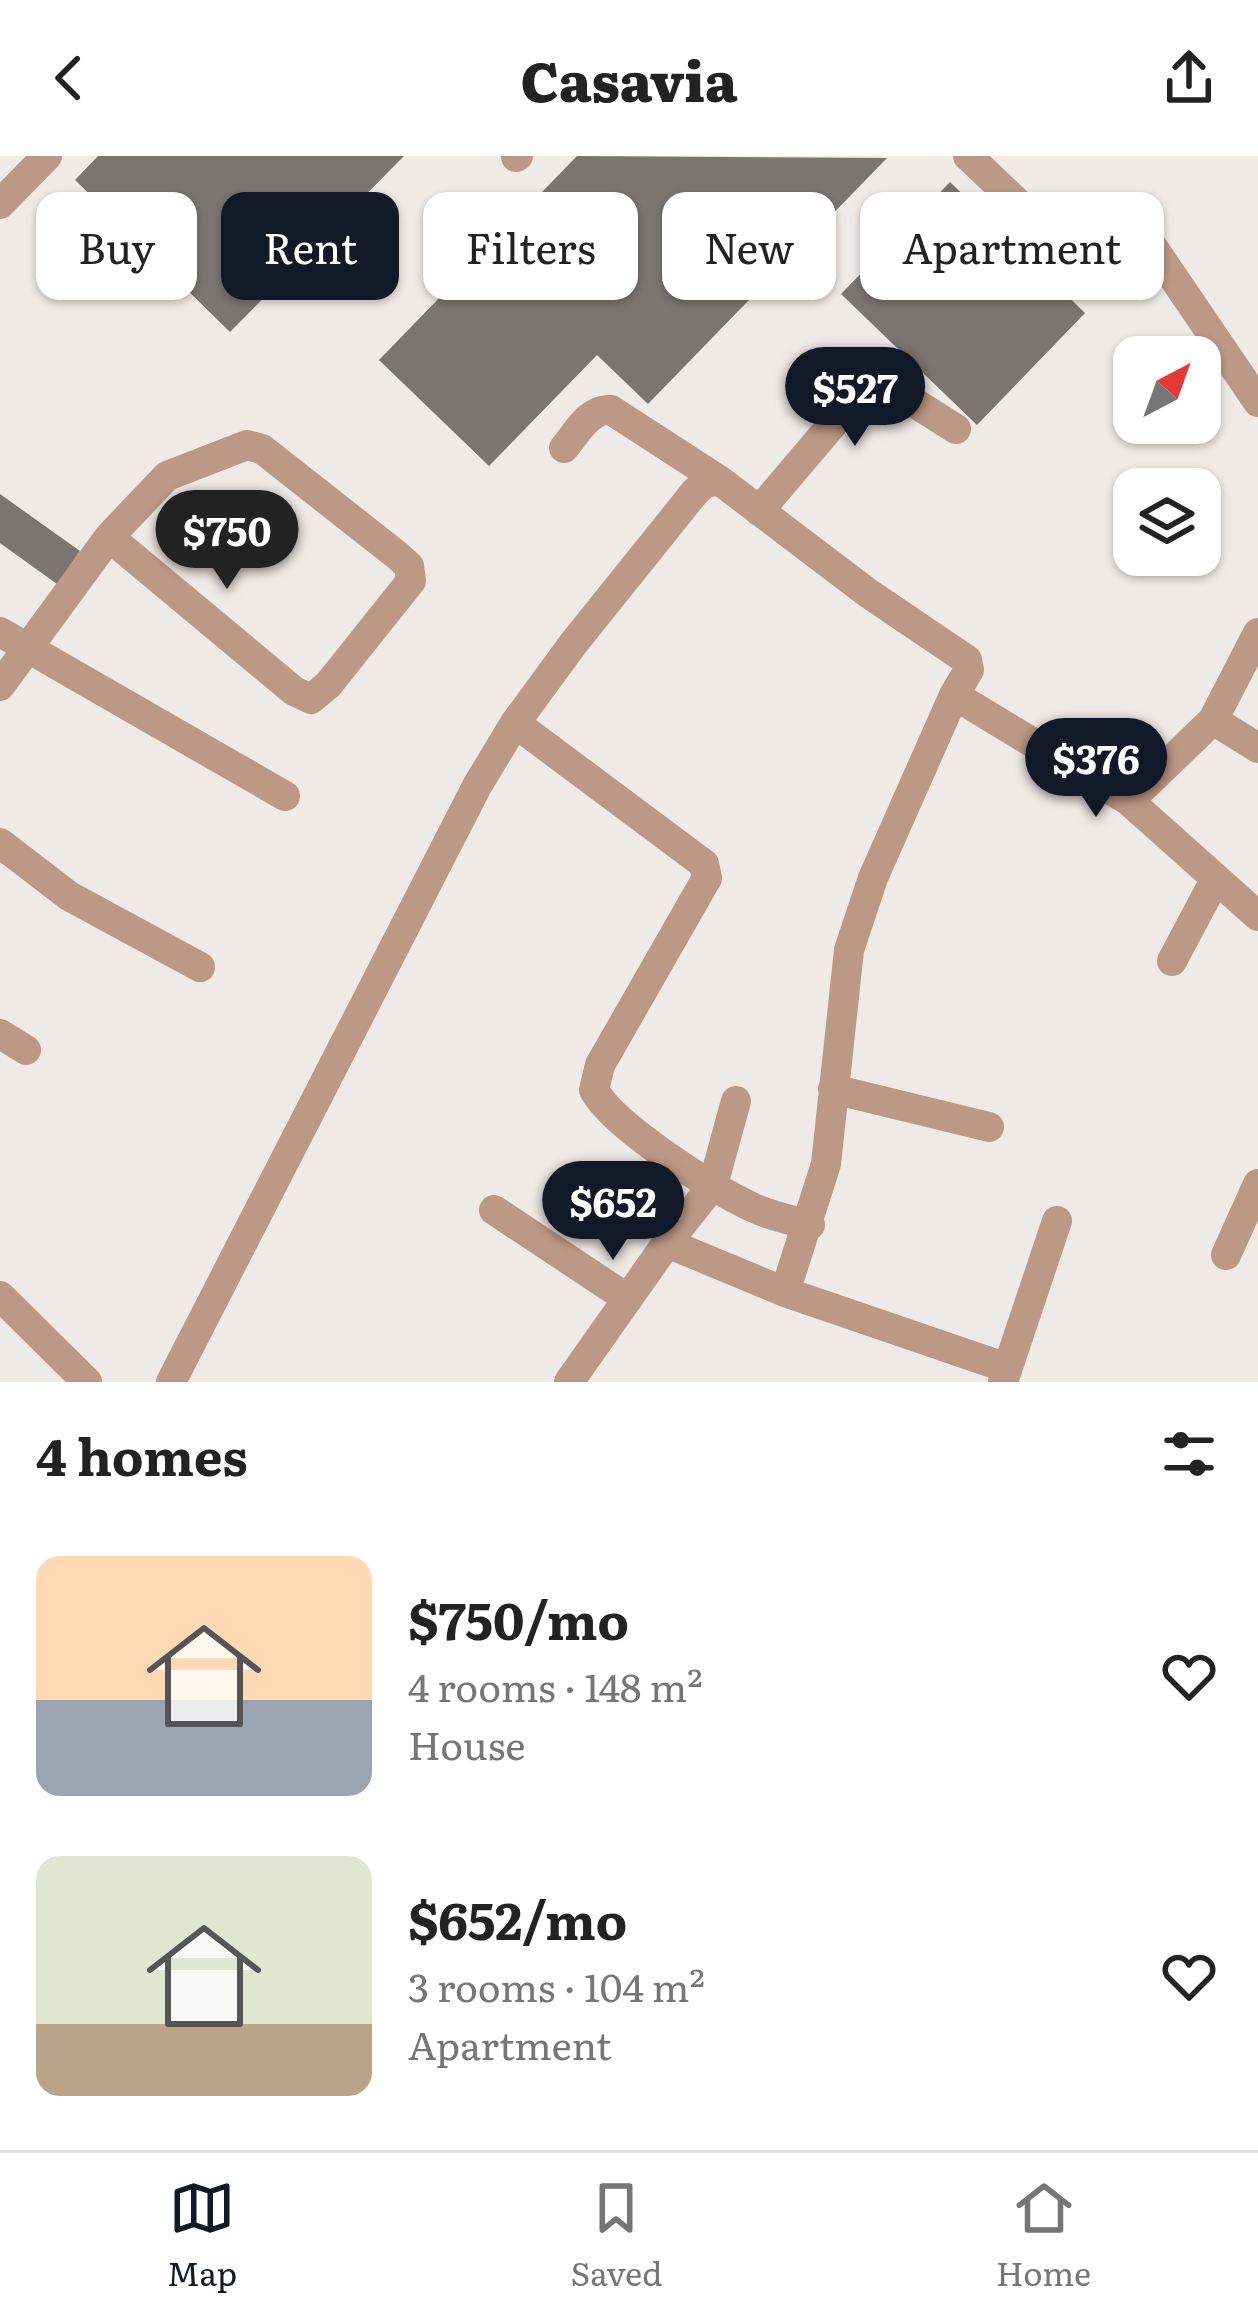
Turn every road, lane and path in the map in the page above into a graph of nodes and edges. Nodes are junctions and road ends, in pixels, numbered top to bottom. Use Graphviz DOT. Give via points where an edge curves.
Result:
graph roads {
  1 [pos="47,156"];
  2 [pos="968,156"];
  3 [pos="1006,192"];
  4 [pos="0,204"];
  5 [pos="1164,264"];
  6 [pos="1258,402"];
  7 [pos="956,429"];
  8 [pos="564,448"];
  9 [pos="719,480"];
  10 [pos="759,511"];
  11 [pos="109,537"];
  12 [pos="1258,633"];
  13 [pos="12,640"];
  14 [pos="0,686"];
  15 [pos="954,695"];
  16 [pos="1214,720"];
  17 [pos="515,723"];
  18 [pos="1258,748"];
  19 [pos="285,796"];
  20 [pos="1129,800"];
  21 [pos="0,843"];
  22 [pos="1215,880"];
  23 [pos="1258,916"];
  24 [pos="1172,961"];
  25 [pos="200,967"];
  26 [pos="833,1089"];
  27 [pos="736,1101"];
  28 [pos="988,1127"];
  29 [pos="1258,1184"];
  30 [pos="713,1185"];
  31 [pos="494,1210"];
  32 [pos="1057,1221"];
  33 [pos="810,1225"];
  34 [pos="667,1243"];
  35 [pos="1226,1255"];
  36 [pos="785,1292"];
  37 [pos="0,1296"];
  38 [pos="628,1298"];
  39 [pos="1005,1375"];
  40 [pos="87,1382"];
  41 [pos="171,1382"];
  42 [pos="569,1382"];
  1 -- 4 [label="street"];
  2 -- 3 [label="street"];
  5 -- 6 [label="street"];
  7 -- 10 [label="street" via="888,386 865,386"];
  8 -- 9 [label="street" via="591,415 611,410"];
  9 -- 10 [label="street"];
  9 -- 17 [label="street" via="695,492"];
  10 -- 15 [label="street" via="967,660"];
  11 -- 11 [label="street" via="167,476 247,445 398,556 411,580 310,700"];
  11 -- 13 [label="street"];
  12 -- 16 [label="street"];
  13 -- 14 [label="street"];
  13 -- 19 [label="street"];
  15 -- 20 [label="street"];
  15 -- 26 [label="street" via="849,950"];
  16 -- 18 [label="street"];
  16 -- 20 [label="street"];
  17 -- 30 [label="street" via="704,863 706,878 600,1065 594,1090 604,1110"];
  17 -- 41 [label="street"];
  20 -- 22 [label="street"];
  21 -- 25 [label="street" via="69,896"];
  22 -- 23 [label="street"];
  22 -- 24 [label="street"];
  26 -- 28 [label="street"];
  26 -- 33 [label="street"];
  27 -- 30 [label="street"];
  29 -- 35 [label="street"];
  30 -- 33 [label="street"];
  30 -- 34 [label="street"];
  31 -- 38 [label="street"];
  32 -- 39 [label="street"];
  33 -- 36 [label="street"];
  34 -- 36 [label="street"];
  34 -- 38 [label="street"];
  36 -- 39 [label="street"];
  37 -- 40 [label="street"];
  38 -- 42 [label="street"];
}
